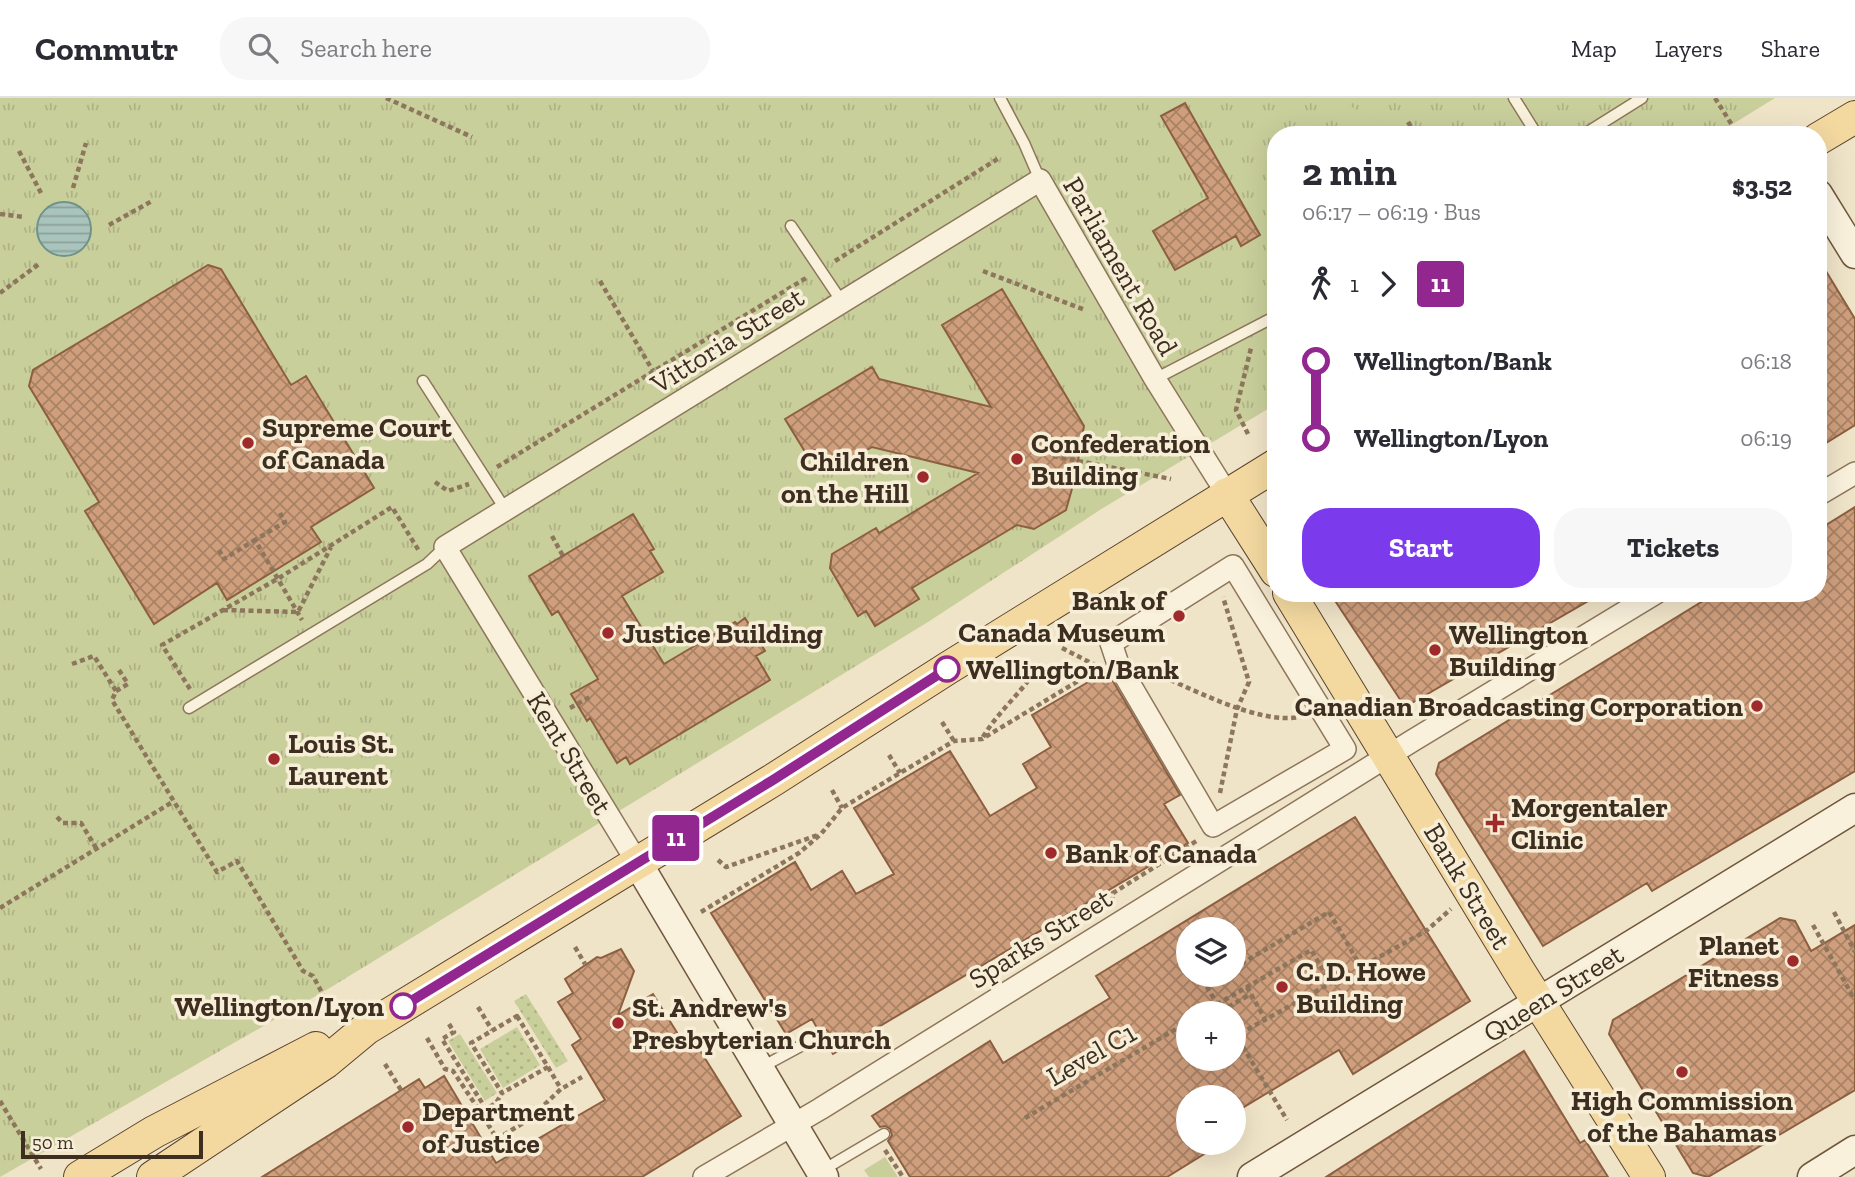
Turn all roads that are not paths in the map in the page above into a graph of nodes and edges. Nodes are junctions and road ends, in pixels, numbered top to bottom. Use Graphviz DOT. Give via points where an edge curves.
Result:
graph roads {
  1 [pos="1000,98"];
  2 [pos="1514,98"];
  3 [pos="1642,98"];
  4 [pos="1855,117"];
  5 [pos="1531,126"];
  6 [pos="1597,126"];
  7 [pos="1827,134"];
  8 [pos="1040,180"];
  9 [pos="1827,209"];
  10 [pos="791,226"];
  11 [pos="1855,254"];
  12 [pos="842,302"];
  13 [pos="1267,320"];
  14 [pos="1155,379"];
  15 [pos="423,382"];
  16 [pos="1267,470"];
  17 [pos="1855,473"];
  18 [pos="1827,490"];
  19 [pos="1227,494"];
  20 [pos="505,509"];
  21 [pos="444,547"];
  22 [pos="1267,557"];
  23 [pos="1295,602"];
  24 [pos="1641,602"];
  25 [pos="189,708"];
  26 [pos="1389,756"];
  27 [pos="1855,808"];
  28 [pos="1213,826"];
  29 [pos="637,862"];
  30 [pos="1540,1001"];
  31 [pos="366,1028"];
  32 [pos="821,1035"];
  33 [pos="760,1068"];
  34 [pos="793,1124"];
  35 [pos="884,1134"];
  36 [pos="1855,1150"];
  37 [pos="822,1174"];
  38 [pos="80,1177"];
  39 [pos="153,1177"];
  40 [pos="704,1177"];
  41 [pos="1252,1177"];
  42 [pos="1649,1177"];
  43 [pos="1812,1177"];
  1 -- 8 [label="lane"];
  2 -- 5 [label="lane"];
  3 -- 6 [label="lane"];
  4 -- 7 [label="main road"];
  8 -- 12 [label="street, Vittoria Street"];
  8 -- 14 [label="street, Parliament Road"];
  9 -- 11 [label="street"];
  10 -- 12 [label="lane"];
  12 -- 20 [label="street, Vittoria Street"];
  13 -- 14 [label="lane, Parliament Road"];
  14 -- 19 [label="street, Parliament Road"];
  15 -- 20 [label="lane"];
  16 -- 19 [label="main road"];
  17 -- 18 [label="street"];
  19 -- 22 [label="main road"];
  19 -- 29 [label="main road"];
  20 -- 21 [label="street, Vittoria Street"];
  21 -- 25 [label="lane" via="426,564"];
  21 -- 29 [label="street, Kent Street"];
  23 -- 26 [label="main road, Bank Street"];
  24 -- 26 [label="street, Sparks Street"];
  26 -- 30 [label="main road, Bank Street"];
  26 -- 34 [label="street, Sparks Street"];
  27 -- 30 [label="street, Queen Street"];
  28 -- 28 [label="street" via="1345,749 1233,566 1111,643 1118,664"];
  29 -- 31 [label="main road"];
  29 -- 33 [label="street, Kent Street"];
  30 -- 41 [label="street, Queen Street"];
  30 -- 42 [label="main road, Bank Street"];
  31 -- 38 [label="main road" via="319,1047 178,1120"];
  31 -- 39 [label="main road" via="326,1062"];
  32 -- 33 [label="lane"];
  33 -- 34 [label="street, Kent Street"];
  34 -- 37 [label="street, Kent Street"];
  34 -- 40 [label="street, Sparks Street"];
  35 -- 37 [label="lane"];
  36 -- 43 [label="street"];
}
